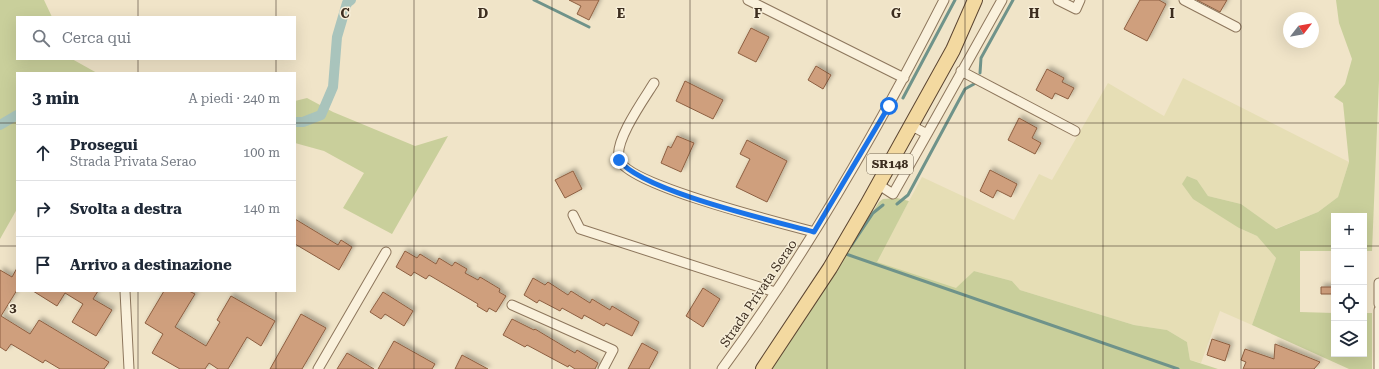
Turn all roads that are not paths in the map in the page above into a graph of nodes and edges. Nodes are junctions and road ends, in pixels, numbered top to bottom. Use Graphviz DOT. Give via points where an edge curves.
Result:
graph roads {
  1 [pos="748,0"];
  2 [pos="944,0"];
  3 [pos="975,0"];
  4 [pos="1002,0"];
  5 [pos="1058,0"];
  6 [pos="1080,0"];
  7 [pos="1184,0"];
  8 [pos="1236,27"];
  9 [pos="961,71"];
  10 [pos="904,78"];
  11 [pos="654,83"];
  12 [pos="912,126"];
  13 [pos="1075,131"];
  14 [pos="927,134"];
  15 [pos="878,185"];
  16 [pos="573,215"];
  17 [pos="814,232"];
  18 [pos="386,252"];
  19 [pos="1379,283"];
  20 [pos="125,292"];
  21 [pos="775,292"];
  22 [pos="1379,304"];
  23 [pos="512,305"];
  24 [pos="1379,310"];
  25 [pos="794,322"];
  26 [pos="1379,339"];
  27 [pos="129,369"];
  28 [pos="318,369"];
  29 [pos="603,369"];
  30 [pos="722,369"];
  31 [pos="756,369"];
  32 [pos="763,369"];
  33 [pos="1379,369"];
  1 -- 10 [label="street"];
  2 -- 10 [label="street, Strada Privata Serao"];
  3 -- 12 [label="main road, SR148" via="953,50"];
  4 -- 9 [label="street"];
  5 -- 6 [label="street" via="1076,9"];
  7 -- 8 [label="street"];
  9 -- 13 [label="street"];
  9 -- 14 [label="street"];
  10 -- 17 [label="street, Strada Privata Serao"];
  11 -- 17 [label="street" via="623,136 619,160 624,167 688,196"];
  12 -- 14 [label="street"];
  12 -- 15 [label="main road, SR148"];
  14 -- 15 [label="street" via="893,194"];
  15 -- 25 [label="main road, SR148" via="830,268"];
  16 -- 21 [label="street" via="580,229"];
  17 -- 21 [label="street, Strada Privata Serao"];
  18 -- 28 [label="street"];
  19 -- 22 [label="street"];
  20 -- 27 [label="street"];
  21 -- 30 [label="street, Strada Privata Serao"];
  23 -- 29 [label="street" via="613,350"];
  24 -- 26 [label="street"];
  25 -- 31 [label="main road, SR148"];
  25 -- 32 [label="main road, SR148"];
  26 -- 33 [label="street"];
}
